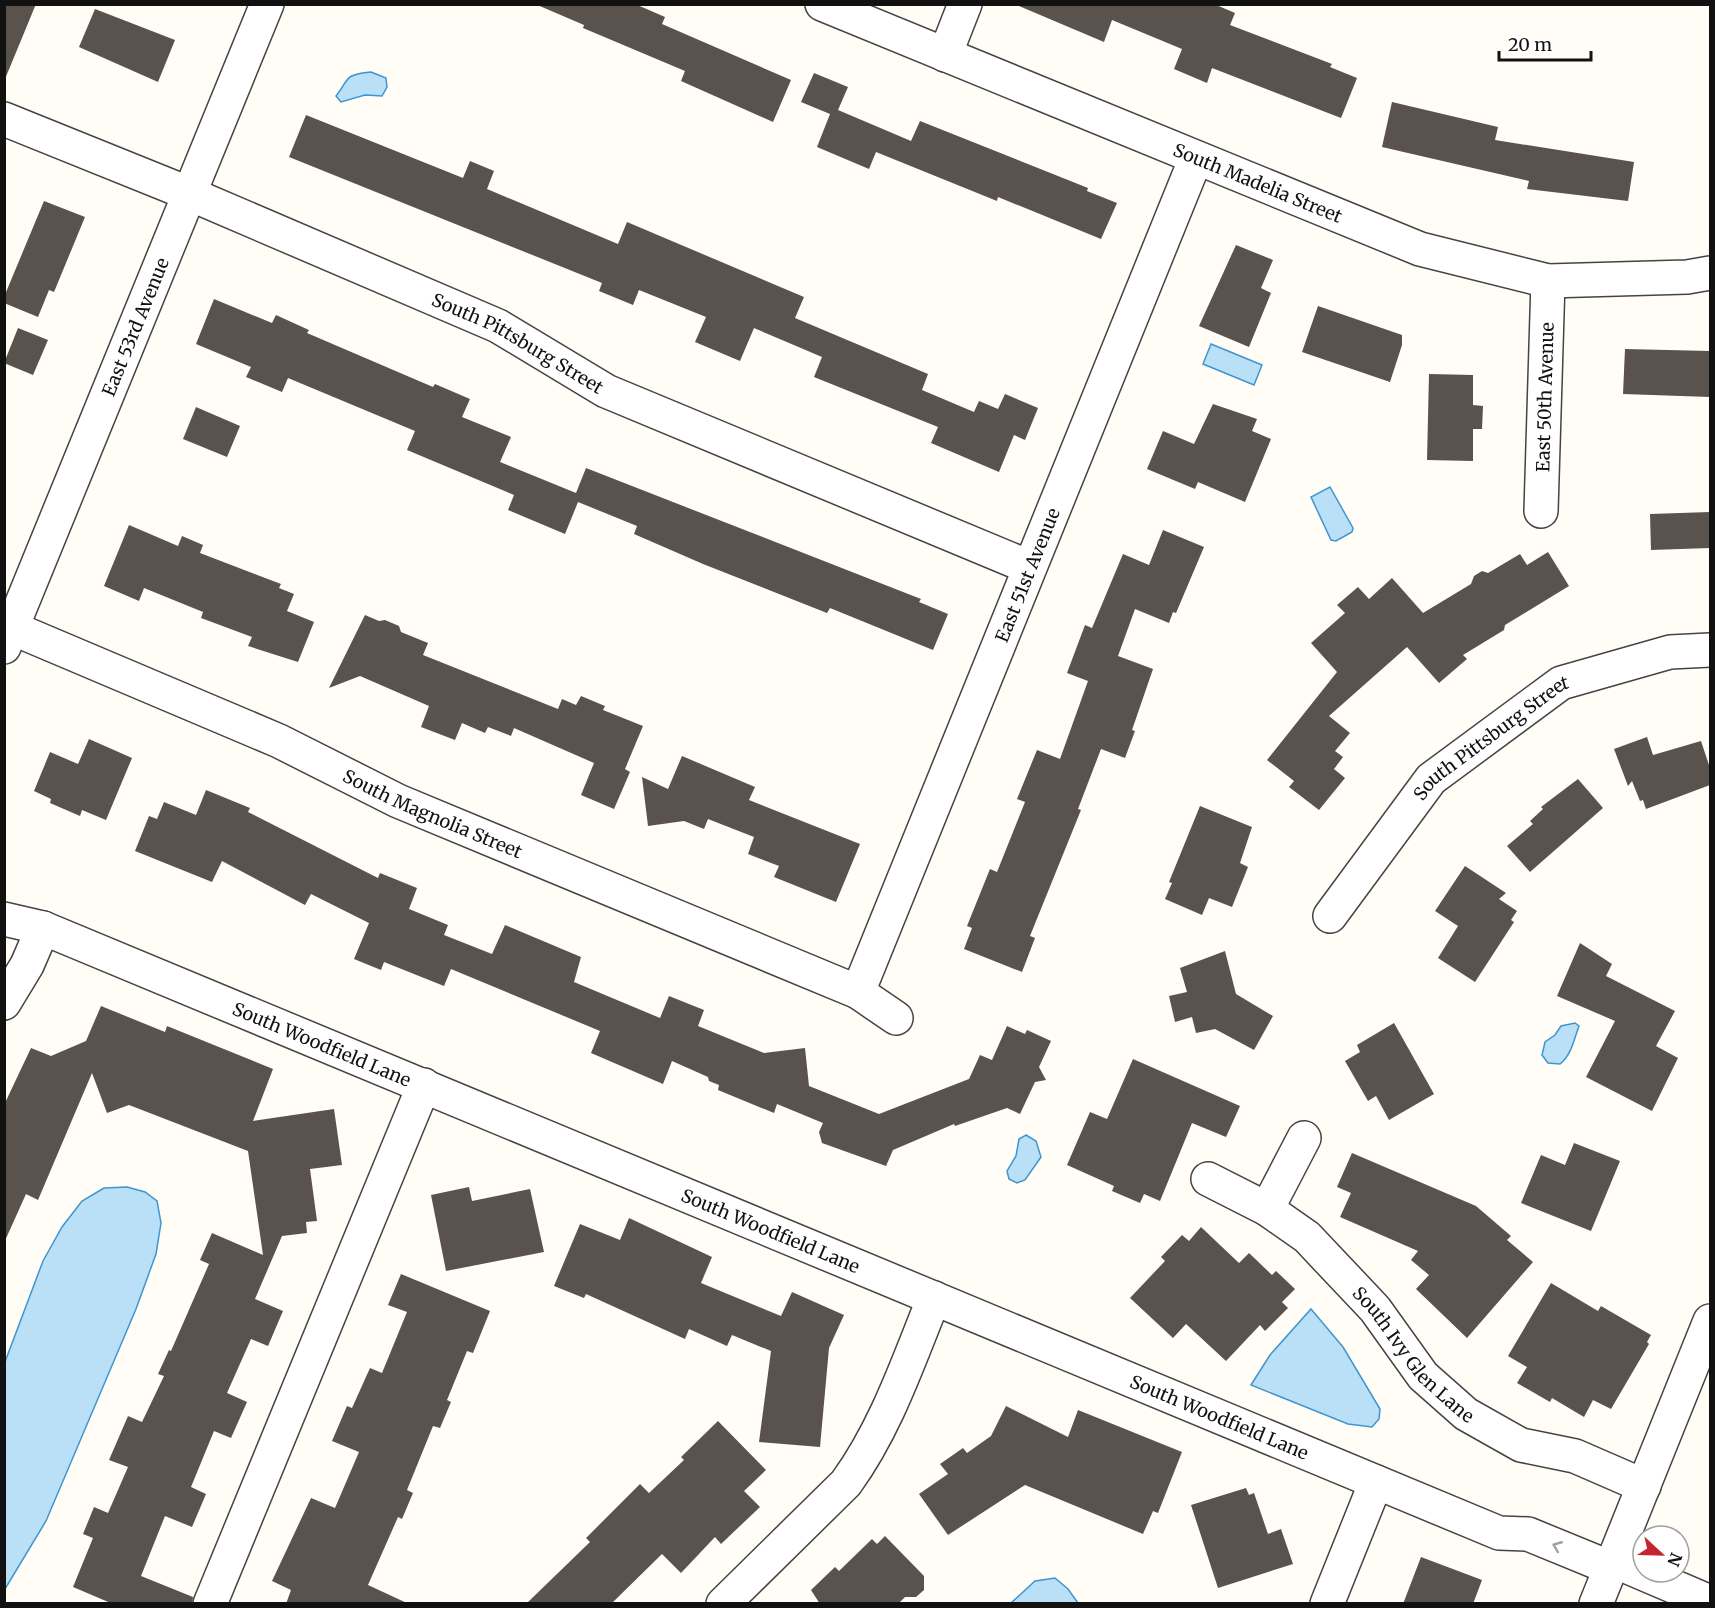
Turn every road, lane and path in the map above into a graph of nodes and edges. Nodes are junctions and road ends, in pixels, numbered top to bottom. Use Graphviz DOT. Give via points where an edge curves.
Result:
graph roads {
  1 [pos="267,4"];
  2 [pos="822,4"];
  3 [pos="965,4"];
  4 [pos="945,55"];
  5 [pos="4,119"];
  6 [pos="1196,158"];
  7 [pos="190,194"];
  8 [pos="1710,273"];
  9 [pos="1548,281"];
  10 [pos="1541,511"];
  11 [pos="1029,567"];
  12 [pos="8,638"];
  13 [pos="1710,650"];
  14 [pos="4,902"];
  15 [pos="1330,916"];
  16 [pos="4,919"];
  17 [pos="43,928"];
  18 [pos="858,992"];
  19 [pos="4,1003"];
  20 [pos="896,1018"];
  21 [pos="424,1086"];
  22 [pos="1304,1138"];
  23 [pos="1208,1179"];
  24 [pos="1267,1209"];
  25 [pos="934,1298"];
  26 [pos="1710,1322"];
  27 [pos="1376,1482"];
  28 [pos="1644,1486"];
  29 [pos="1606,1580"];
  30 [pos="1710,1602"];
  31 [pos="210,1604"];
  32 [pos="723,1604"];
  33 [pos="1327,1604"];
  1 -- 7 [label="street, East 53rd Avenue"];
  2 -- 4 [label="street, South Madelia Street"];
  3 -- 4 [label="street"];
  4 -- 6 [label="street, South Madelia Street"];
  5 -- 7 [label="street, South Pittsburg Street"];
  6 -- 9 [label="street, South Madelia Street" via="1420,249"];
  6 -- 11 [label="street, East 51st Avenue"];
  7 -- 11 [label="street, South Pittsburg Street" via="498,326 606,391"];
  7 -- 12 [label="street, East 53rd Avenue"];
  8 -- 9 [label="street, South Madelia Street"];
  9 -- 10 [label="street, East 50th Avenue"];
  11 -- 18 [label="street, East 51st Avenue"];
  12 -- 18 [label="street, South Magnolia Street" via="279,741 398,801"];
  13 -- 15 [label="street, South Pittsburg Street" via="1670,652 1561,684 1431,779"];
  14 -- 17 [label="street, South Woodfield Lane"];
  16 -- 17 [label="street, South Woodfield Lane"];
  17 -- 19 [label="street"];
  17 -- 21 [label="street, South Woodfield Lane"];
  18 -- 20 [label="street, South Magnolia Street"];
  21 -- 25 [label="street, South Woodfield Lane"];
  21 -- 31 [label="street"];
  22 -- 24 [label="street"];
  23 -- 24 [label="street, South Ivy Glen Lane"];
  24 -- 28 [label="street, South Ivy Glen Lane" via="1307,1237 1344,1274 1423,1376 1466,1414 1521,1445 1575,1456"];
  25 -- 27 [label="street, South Woodfield Lane"];
  25 -- 32 [label="street" via="885,1417 846,1484"];
  26 -- 28 [label="street"];
  27 -- 29 [label="street, South Woodfield Lane" via="1499,1533 1528,1534"];
  27 -- 33 [label="street"];
  28 -- 29 [label="street"];
  29 -- 30 [label="street, South Woodfield Lane"];
}
